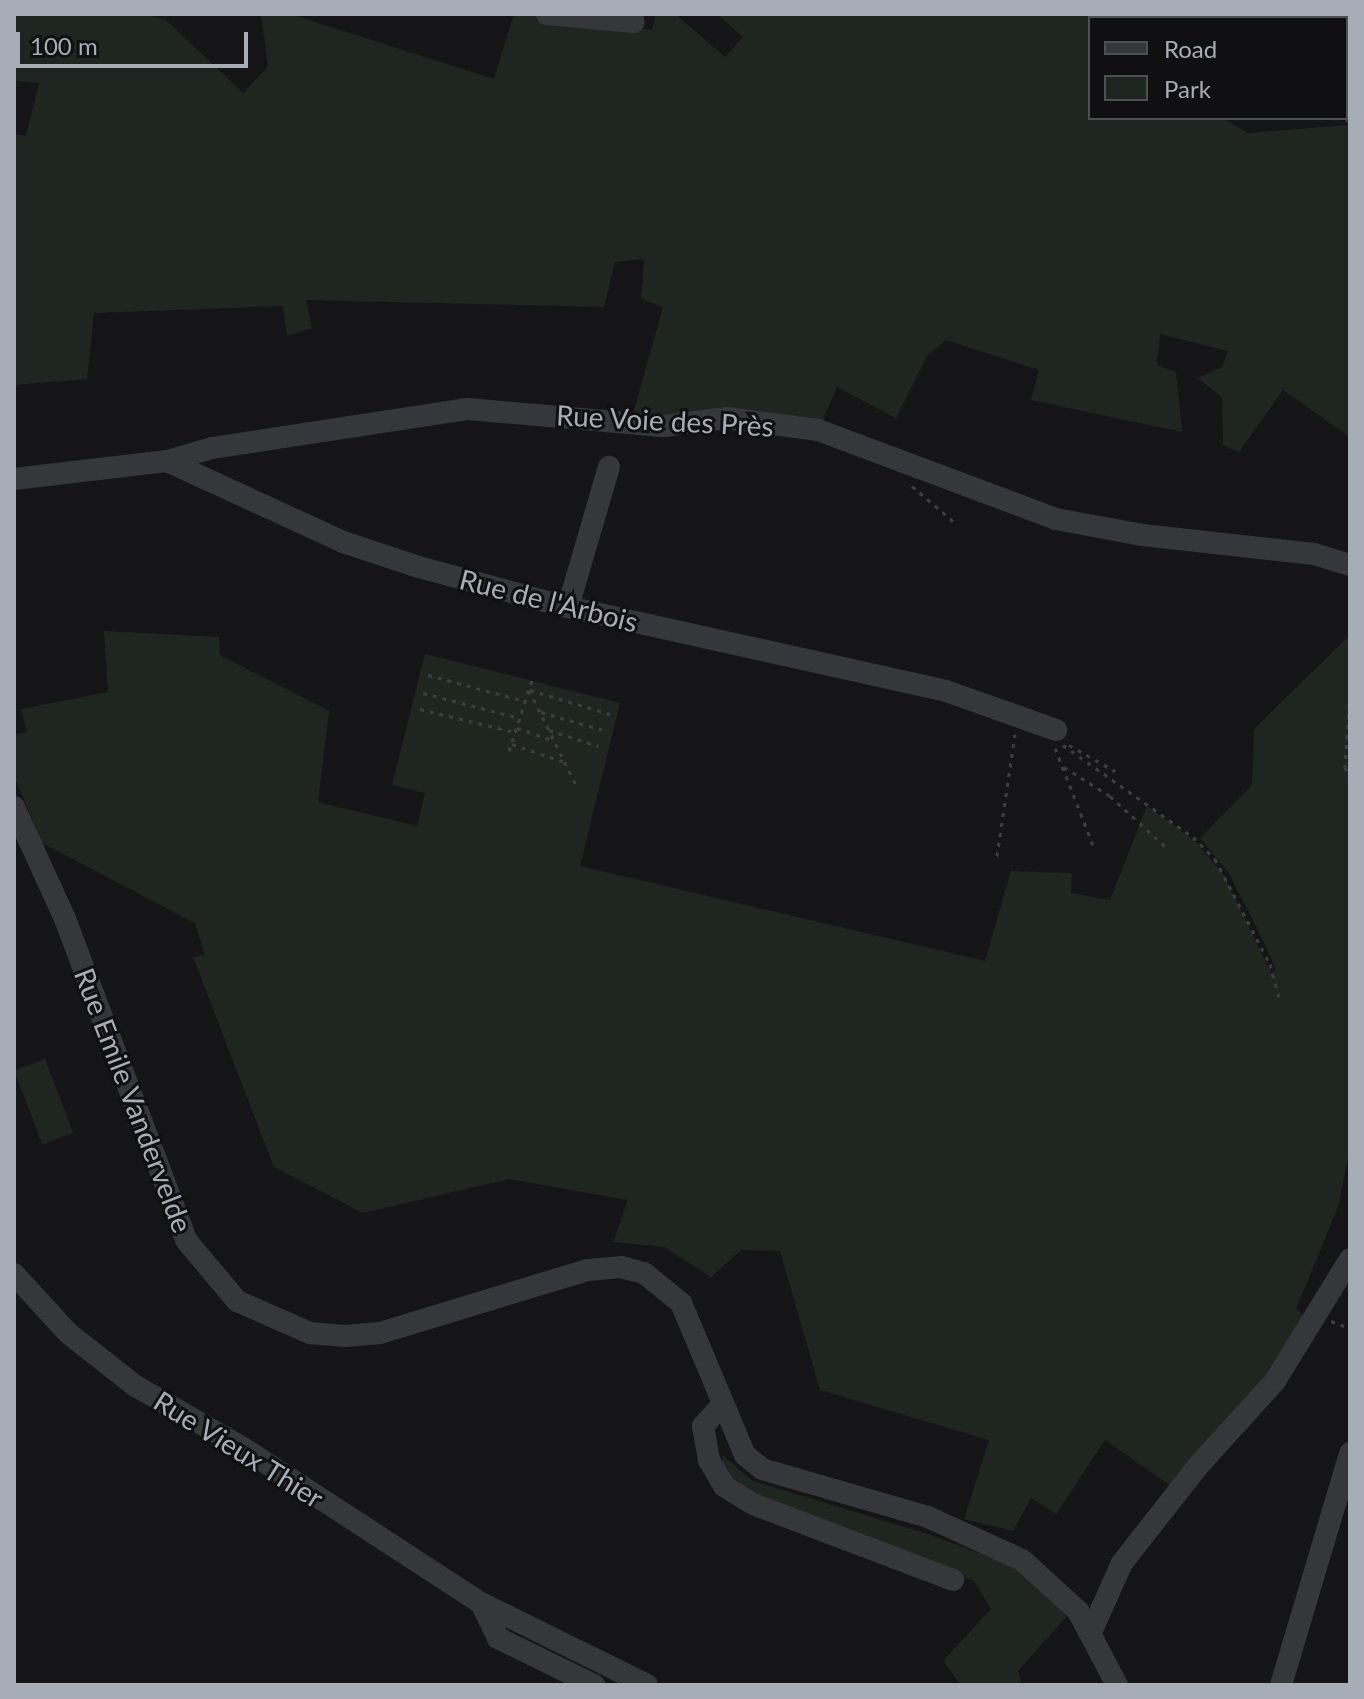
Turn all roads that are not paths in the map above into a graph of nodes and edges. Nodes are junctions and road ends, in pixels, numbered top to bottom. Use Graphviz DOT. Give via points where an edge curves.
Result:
graph roads {
  1 [pos="547,14"];
  2 [pos="634,22"];
  3 [pos="167,461"];
  4 [pos="609,467"];
  5 [pos="14,479"];
  6 [pos="1350,565"];
  7 [pos="568,607"];
  8 [pos="1054,731"];
  9 [pos="14,807"];
  10 [pos="1350,1259"];
  11 [pos="14,1276"];
  12 [pos="721,1406"];
  13 [pos="1350,1453"];
  14 [pos="953,1580"];
  15 [pos="481,1603"];
  16 [pos="1092,1630"];
  17 [pos="594,1685"];
  18 [pos="647,1685"];
  19 [pos="1117,1685"];
  20 [pos="1281,1685"];
  1 -- 2 [label="street"];
  3 -- 5 [label="street, Rue Voie des Près"];
  3 -- 6 [label="street, Rue Voie des Près" via="212,448 481,409 664,426 727,418 818,430 1056,519 1142,535 1314,554"];
  3 -- 7 [label="street, Rue de l'Arbois" via="343,542"];
  4 -- 7 [label="street"];
  7 -- 8 [label="street, Rue de l'Arbois" via="946,691"];
  9 -- 12 [label="street, Rue Emile Vandervelde" via="65,919 186,1240 237,1301 310,1333 380,1333 588,1270 621,1267 644,1273 681,1303"];
  10 -- 16 [label="street" via="1275,1381 1198,1466 1122,1563"];
  11 -- 15 [label="street, Rue Vieux Thier" via="106,1366"];
  12 -- 14 [label="street" via="703,1426 709,1460 724,1486 753,1504"];
  12 -- 16 [label="street" via="745,1455 762,1469 928,1517 1022,1560"];
  13 -- 20 [label="street"];
  15 -- 17 [label="street" via="498,1638"];
  15 -- 18 [label="street, Rue Vieux Thier"];
  16 -- 19 [label="street"];
}
